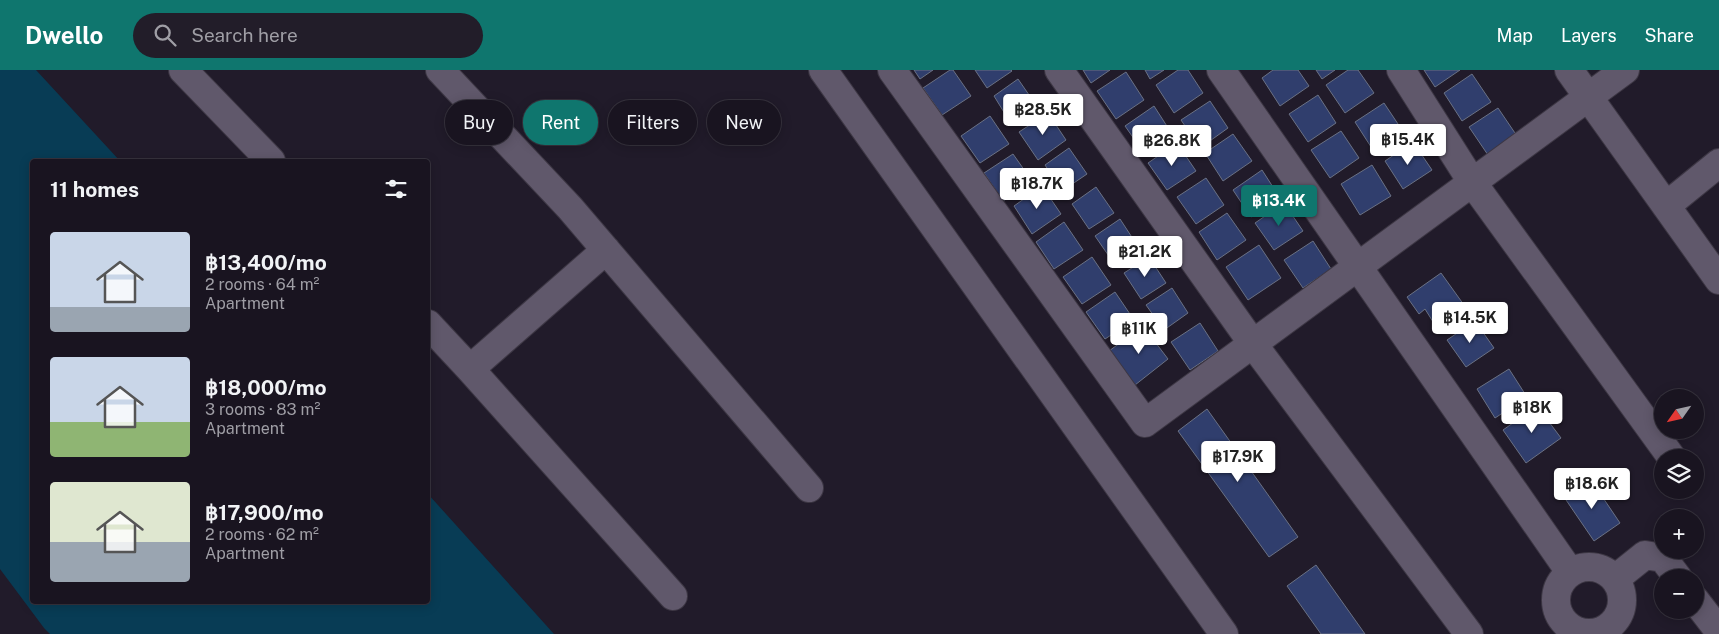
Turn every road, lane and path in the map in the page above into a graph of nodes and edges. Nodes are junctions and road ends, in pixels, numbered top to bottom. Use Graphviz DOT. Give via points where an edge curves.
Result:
graph roads {
  1 [pos="183,70"];
  2 [pos="440,70"];
  3 [pos="822,70"];
  4 [pos="892,70"];
  5 [pos="1059,70"];
  6 [pos="1222,70"];
  7 [pos="1401,70"];
  8 [pos="1569,70"];
  9 [pos="1625,70"];
  10 [pos="1587,98"];
  11 [pos="269,159"];
  12 [pos="1719,163"];
  13 [pos="1472,182"];
  14 [pos="1666,206"];
  15 [pos="606,250"];
  16 [pos="1358,266"];
  17 [pos="1719,280"];
  18 [pos="430,326"];
  19 [pos="1253,344"];
  20 [pos="470,369"];
  21 [pos="1665,449"];
  22 [pos="809,488"];
  23 [pos="1671,569"];
  24 [pos="1570,572"];
  25 [pos="1615,579"];
  26 [pos="673,596"];
  27 [pos="1704,612"];
  28 [pos="1719,632"];
  29 [pos="1584,633"];
  30 [pos="1224,634"];
  31 [pos="1469,634"];
  1 -- 11 [label="street"];
  2 -- 15 [label="street"];
  3 -- 30 [label="street"];
  4 -- 19 [label="street" via="1145,423"];
  5 -- 19 [label="street"];
  6 -- 16 [label="street"];
  7 -- 13 [label="street"];
  8 -- 10 [label="street"];
  9 -- 10 [label="street"];
  10 -- 13 [label="street"];
  10 -- 14 [label="street"];
  12 -- 14 [label="street"];
  13 -- 16 [label="street"];
  13 -- 21 [label="street"];
  14 -- 17 [label="street"];
  15 -- 20 [label="street"];
  15 -- 22 [label="street"];
  16 -- 19 [label="street"];
  16 -- 24 [label="street"];
  18 -- 20 [label="street"];
  19 -- 31 [label="street"];
  20 -- 26 [label="street"];
  23 -- 25 [label="street" via="1663,558 1645,556"];
  24 -- 25 [label="street" via="1585,566 1596,567"];
  24 -- 29 [label="street" via="1559,583 1556,604 1565,623"];
  25 -- 29 [label="street" via="1622,600 1614,621 1596,633"];
  27 -- 28 [label="street"];
}
